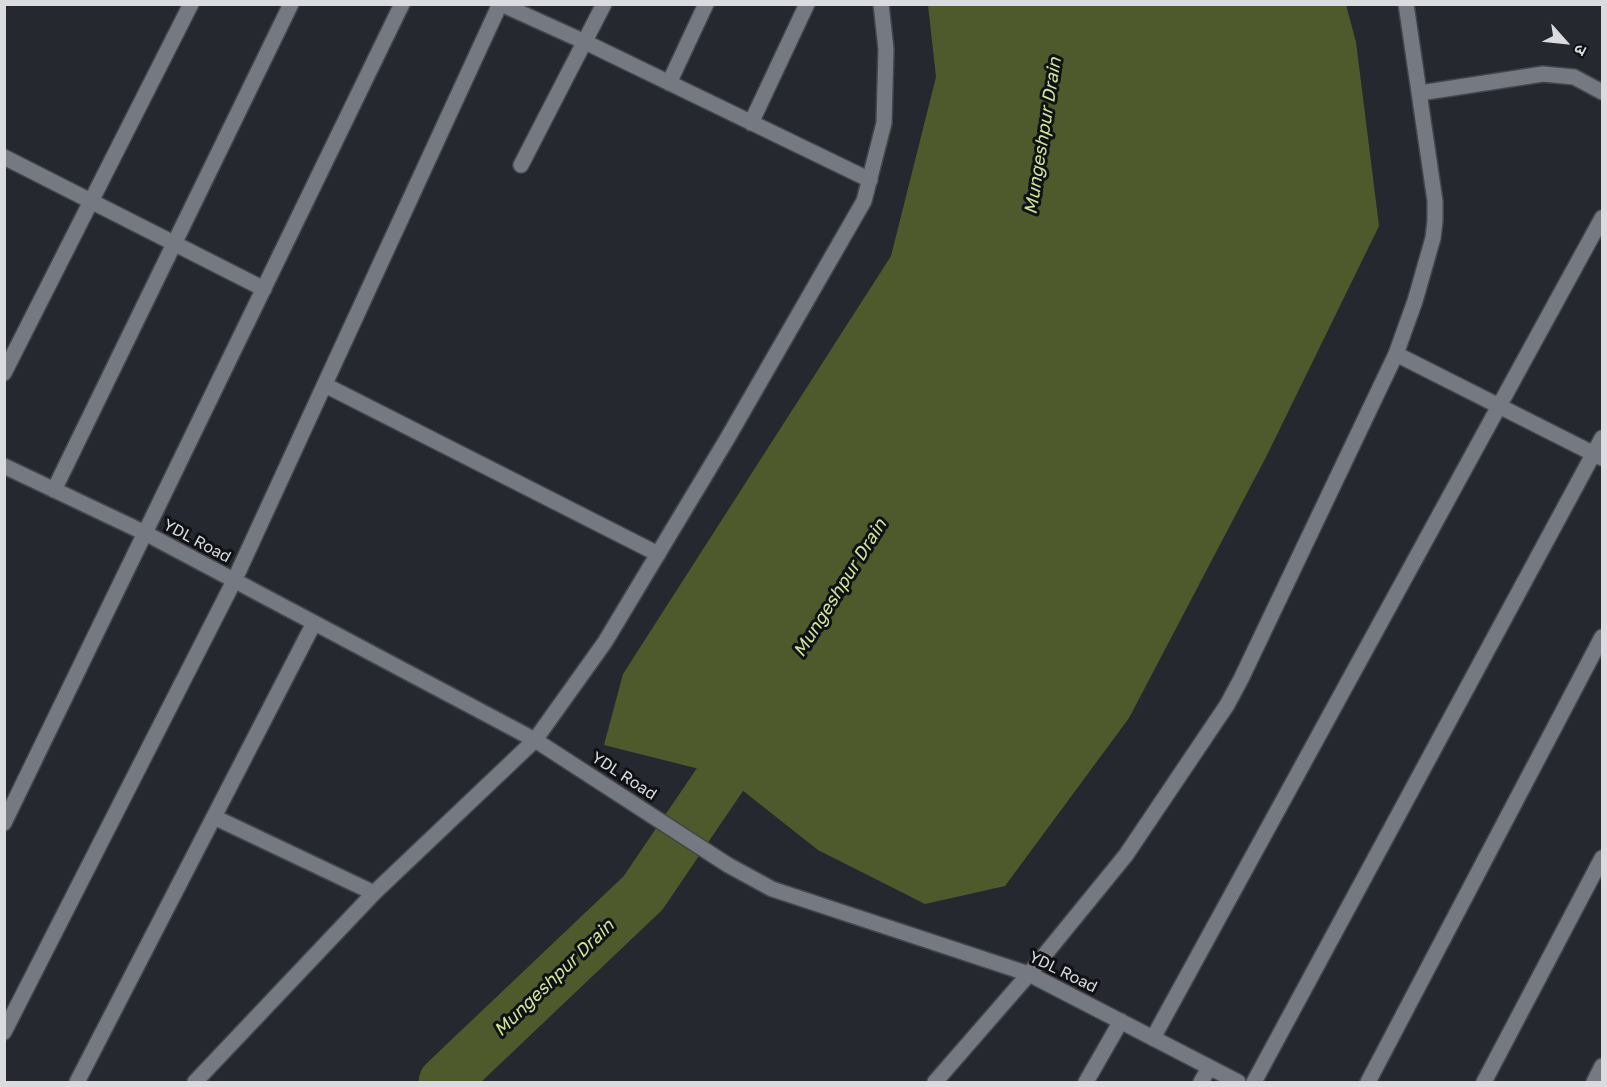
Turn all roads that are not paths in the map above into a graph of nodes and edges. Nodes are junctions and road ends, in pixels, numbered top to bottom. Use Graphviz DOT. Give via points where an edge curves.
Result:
graph roads {
  1 [pos="191,4"];
  2 [pos="291,4"];
  3 [pos="402,4"];
  4 [pos="500,4"];
  5 [pos="604,4"];
  6 [pos="706,4"];
  7 [pos="807,4"];
  8 [pos="881,4"];
  9 [pos="1406,4"];
  10 [pos="585,42"];
  11 [pos="669,83"];
  12 [pos="1602,92"];
  13 [pos="1420,93"];
  14 [pos="751,123"];
  15 [pos="4,157"];
  16 [pos="521,165"];
  17 [pos="870,180"];
  18 [pos="92,202"];
  19 [pos="1602,218"];
  20 [pos="173,244"];
  21 [pos="264,290"];
  22 [pos="1396,354"];
  23 [pos="4,373"];
  24 [pos="325,385"];
  25 [pos="1501,407"];
  26 [pos="1602,438"];
  27 [pos="1598,456"];
  28 [pos="4,466"];
  29 [pos="54,490"];
  30 [pos="145,533"];
  31 [pos="658,554"];
  32 [pos="234,581"];
  33 [pos="314,623"];
  34 [pos="1602,637"];
  35 [pos="535,740"];
  36 [pos="214,817"];
  37 [pos="4,823"];
  38 [pos="1602,858"];
  39 [pos="374,893"];
  40 [pos="1029,974"];
  41 [pos="1121,1022"];
  42 [pos="4,1032"];
  43 [pos="1153,1038"];
  44 [pos="1602,1066"];
  45 [pos="1209,1068"];
  46 [pos="77,1083"];
  47 [pos="195,1083"];
  48 [pos="935,1083"];
  49 [pos="1086,1083"];
  50 [pos="1201,1083"];
  51 [pos="1238,1083"];
  52 [pos="1254,1083"];
  53 [pos="1368,1083"];
  54 [pos="1484,1083"];
  55 [pos="1594,1083"];
  1 -- 18 [label="street"];
  2 -- 20 [label="street"];
  3 -- 21 [label="street"];
  4 -- 10 [label="street"];
  4 -- 24 [label="street"];
  5 -- 10 [label="street"];
  6 -- 11 [label="street"];
  7 -- 14 [label="street"];
  8 -- 17 [label="street" via="884,123"];
  9 -- 13 [label="street"];
  10 -- 11 [label="street"];
  10 -- 16 [label="street"];
  11 -- 14 [label="street"];
  12 -- 13 [label="street" via="1574,77 1543,74"];
  13 -- 22 [label="street" via="1435,221 1415,301"];
  14 -- 17 [label="street"];
  15 -- 18 [label="street"];
  17 -- 31 [label="street" via="857,215"];
  18 -- 20 [label="street"];
  18 -- 23 [label="street"];
  19 -- 25 [label="street"];
  20 -- 21 [label="street"];
  20 -- 29 [label="street"];
  21 -- 30 [label="street"];
  22 -- 25 [label="street"];
  22 -- 40 [label="street" via="1227,705 1126,855"];
  24 -- 31 [label="street"];
  24 -- 32 [label="street"];
  25 -- 27 [label="street"];
  25 -- 43 [label="street"];
  26 -- 27 [label="street"];
  27 -- 52 [label="street"];
  28 -- 29 [label="street, YDL Road"];
  29 -- 30 [label="street, YDL Road"];
  30 -- 32 [label="street, YDL Road"];
  30 -- 37 [label="street"];
  31 -- 35 [label="street" via="595,657"];
  32 -- 33 [label="street, YDL Road"];
  32 -- 42 [label="street"];
  33 -- 35 [label="street, YDL Road"];
  33 -- 36 [label="street"];
  34 -- 53 [label="street"];
  35 -- 39 [label="street"];
  35 -- 40 [label="street, YDL Road" via="728,865 772,889"];
  36 -- 39 [label="street"];
  36 -- 46 [label="street"];
  38 -- 54 [label="street"];
  39 -- 47 [label="street"];
  40 -- 41 [label="street, YDL Road"];
  40 -- 48 [label="street"];
  41 -- 43 [label="street, YDL Road"];
  41 -- 49 [label="street"];
  43 -- 45 [label="street, YDL Road"];
  44 -- 55 [label="street"];
  45 -- 50 [label="street"];
  45 -- 51 [label="street, YDL Road"];
}
